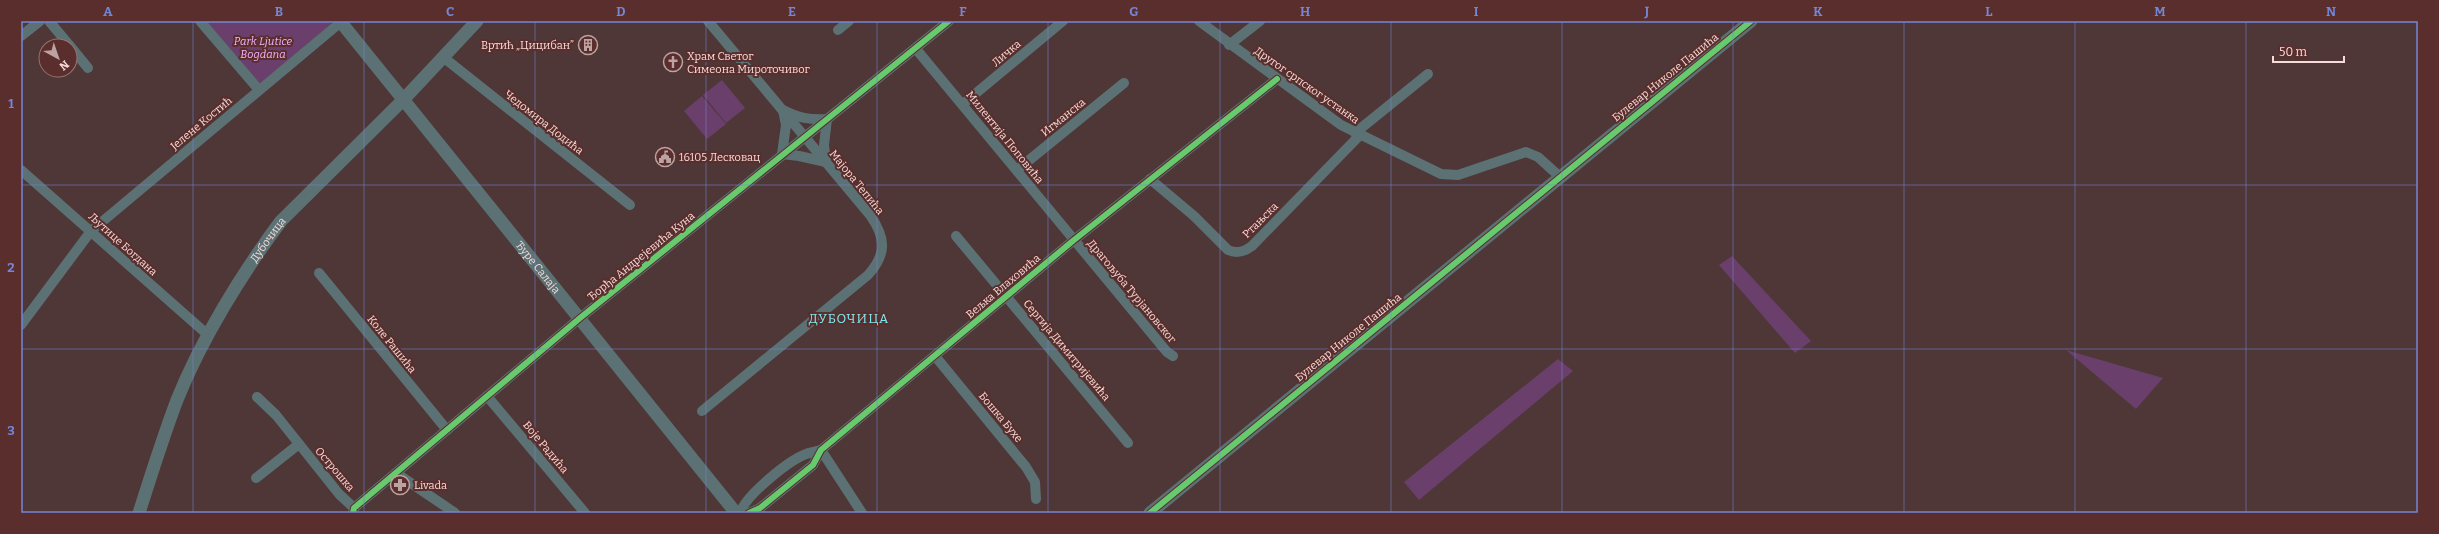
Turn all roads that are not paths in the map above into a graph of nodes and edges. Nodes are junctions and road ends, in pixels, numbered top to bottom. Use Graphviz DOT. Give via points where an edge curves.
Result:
graph roads {
  1 [pos="40,21"];
  2 [pos="49,21"];
  3 [pos="200,21"];
  4 [pos="477,21"];
  5 [pos="708,21"];
  6 [pos="849,21"];
  7 [pos="949,21"];
  8 [pos="1064,21"];
  9 [pos="1199,21"];
  10 [pos="1260,21"];
  11 [pos="1751,21"];
  12 [pos="340,22"];
  13 [pos="838,30"];
  14 [pos="21,36"];
  15 [pos="63,38"];
  16 [pos="1229,45"];
  17 [pos="916,49"];
  18 [pos="78,56"];
  19 [pos="443,57"];
  20 [pos="88,68"];
  21 [pos="1428,74"];
  22 [pos="1276,79"];
  23 [pos="1124,83"];
  24 [pos="259,90"];
  25 [pos="403,100"];
  26 [pos="964,104"];
  27 [pos="783,110"];
  28 [pos="827,119"];
  29 [pos="1358,134"];
  30 [pos="805,136"];
  31 [pos="782,154"];
  32 [pos="826,162"];
  33 [pos="21,170"];
  34 [pos="1017,170"];
  35 [pos="1559,176"];
  36 [pos="1150,179"];
  37 [pos="630,206"];
  38 [pos="90,231"];
  39 [pos="956,236"];
  40 [pos="1074,240"];
  41 [pos="319,273"];
  42 [pos="1006,297"];
  43 [pos="580,318"];
  44 [pos="22,320"];
  45 [pos="208,335"];
  46 [pos="934,356"];
  47 [pos="1173,356"];
  48 [pos="487,396"];
  49 [pos="257,397"];
  50 [pos="702,411"];
  51 [pos="447,430"];
  52 [pos="1128,443"];
  53 [pos="299,444"];
  54 [pos="821,450"];
  55 [pos="396,473"];
  56 [pos="256,478"];
  57 [pos="1036,500"];
  58 [pos="353,510"];
  59 [pos="139,513"];
  60 [pos="455,513"];
  61 [pos="585,513"];
  62 [pos="736,513"];
  63 [pos="740,513"];
  64 [pos="749,513"];
  65 [pos="862,513"];
  66 [pos="1150,513"];
  1 -- 14 [label="street"];
  2 -- 15 [label="street"];
  3 -- 24 [label="street"];
  4 -- 19 [label="street, Дубочица"];
  5 -- 27 [label="street, Мајора Тепића"];
  6 -- 13 [label="street"];
  7 -- 17 [label="street, Ђорђа Андрејевића Куна"];
  8 -- 26 [label="street, Личка"];
  9 -- 16 [label="street, Другог српског устанка"];
  10 -- 16 [label="street"];
  11 -- 35 [label="street, Булевар Николе Пашића"];
  12 -- 24 [label="street, Јелене Костић"];
  12 -- 25 [label="street, Ђуре Салаја"];
  16 -- 22 [label="street, Другог српског устанка"];
  17 -- 26 [label="street, Милентија Поповића"];
  17 -- 28 [label="street, Ђорђа Андрејевића Куна"];
  18 -- 20 [label="street"];
  19 -- 25 [label="street, Дубочица"];
  19 -- 37 [label="street, Чедомира Додића"];
  21 -- 29 [label="street, Ртањска"];
  22 -- 29 [label="street, Другог српског устанка"];
  22 -- 36 [label="street, Вељка Влаховића"];
  23 -- 34 [label="street, Игманска"];
  24 -- 38 [label="street, Јелене Костић"];
  25 -- 43 [label="street, Ђуре Салаја"];
  25 -- 45 [label="street, Дубочица" via="281,221"];
  26 -- 34 [label="street, Милентија Поповића"];
  27 -- 28 [label="street" via="798,118"];
  27 -- 30 [label="street, Мајора Тепића"];
  27 -- 31 [label="street" via="786,125"];
  28 -- 30 [label="street, Ђорђа Андрејевића Куна"];
  28 -- 32 [label="street" via="824,145"];
  29 -- 35 [label="street, Другог српског устанка" via="1446,176 1465,173 1526,152 1538,157"];
  29 -- 36 [label="street, Ртањска" via="1252,246 1244,251 1228,250 1194,216"];
  30 -- 31 [label="street, Ђорђа Андрејевића Куна"];
  30 -- 32 [label="street, Мајора Тепића"];
  31 -- 32 [label="street"];
  31 -- 43 [label="street, Ђорђа Андрејевића Куна"];
  32 -- 50 [label="street, Мајора Тепића" via="878,226 882,242 879,260 868,275"];
  33 -- 38 [label="street, Љутице Богдана"];
  34 -- 40 [label="street, Милентија Поповића"];
  35 -- 66 [label="street, Булевар Николе Пашића"];
  36 -- 40 [label="street, Вељка Влаховића"];
  38 -- 44 [label="street, Јелене Костић"];
  38 -- 45 [label="street, Љутице Богдана"];
  39 -- 42 [label="street, Сергија Димитријевића"];
  40 -- 42 [label="street, Вељка Влаховића"];
  40 -- 47 [label="street, Драгољуба Турјановског"];
  41 -- 51 [label="street, Коле Рашића"];
  42 -- 46 [label="street, Вељка Влаховића"];
  42 -- 52 [label="street, Сергија Димитријевића"];
  43 -- 48 [label="street, Ђорђа Андрејевића Куна"];
  43 -- 62 [label="street, Ђуре Салаја"];
  45 -- 59 [label="street, Дубочица" via="178,399"];
  46 -- 54 [label="street, Вељка Влаховића"];
  46 -- 57 [label="street, Бошка Бухе" via="1026,467 1035,482"];
  48 -- 51 [label="street, Ђорђа Андрејевића Куна"];
  48 -- 61 [label="street, Воје Радића"];
  49 -- 53 [label="street, Острошка" via="270,408"];
  51 -- 55 [label="street, Ђорђа Андрејевића Куна"];
  53 -- 56 [label="street, Острошка"];
  53 -- 58 [label="street, Острошка"];
  54 -- 63 [label="street, Вељка Влаховића" via="805,454 787,466 750,496"];
  54 -- 64 [label="street, Вељка Влаховића" via="813,465 760,508"];
  54 -- 65 [label="street"];
  55 -- 58 [label="street, Ђорђа Андрејевића Куна"];
  55 -- 60 [label="street"];
}
